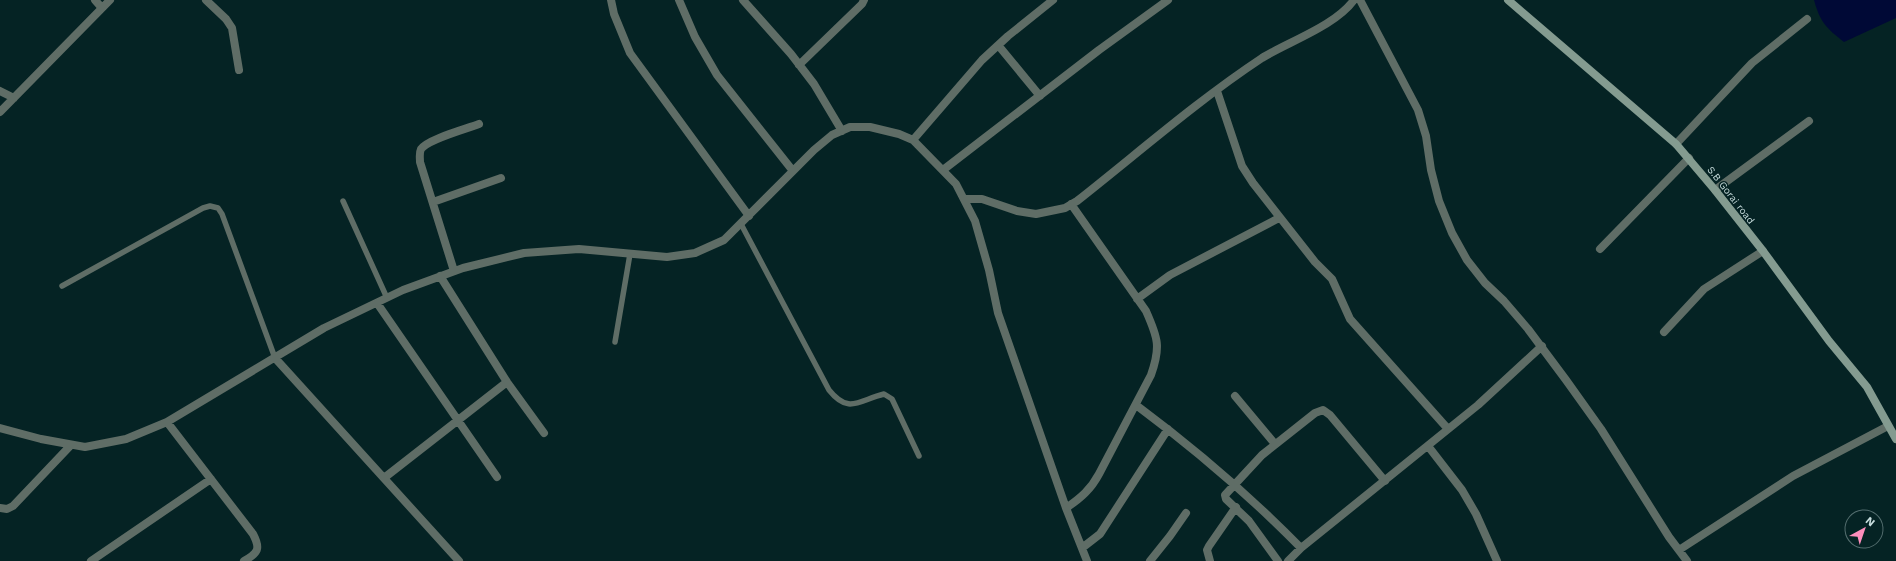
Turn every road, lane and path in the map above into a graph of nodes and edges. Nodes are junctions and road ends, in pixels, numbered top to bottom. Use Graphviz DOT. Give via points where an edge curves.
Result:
graph roads {
  1 [pos="95,0"];
  2 [pos="110,0"];
  3 [pos="207,0"];
  4 [pos="611,0"];
  5 [pos="679,0"];
  6 [pos="743,0"];
  7 [pos="864,0"];
  8 [pos="1053,0"];
  9 [pos="1168,0"];
  10 [pos="1354,0"];
  11 [pos="1360,0"];
  12 [pos="1508,0"];
  13 [pos="102,8"];
  14 [pos="1807,19"];
  15 [pos="998,45"];
  16 [pos="799,65"];
  17 [pos="239,70"];
  18 [pos="0,91"];
  19 [pos="1217,91"];
  20 [pos="1040,96"];
  21 [pos="14,98"];
  22 [pos="0,112"];
  23 [pos="1808,121"];
  24 [pos="479,124"];
  25 [pos="842,131"];
  26 [pos="913,140"];
  27 [pos="1676,144"];
  28 [pos="1689,158"];
  29 [pos="943,170"];
  30 [pos="793,171"];
  31 [pos="501,178"];
  32 [pos="1715,190"];
  33 [pos="964,199"];
  34 [pos="343,201"];
  35 [pos="433,202"];
  36 [pos="1071,204"];
  37 [pos="749,216"];
  38 [pos="1279,218"];
  39 [pos="741,224"];
  40 [pos="1600,249"];
  41 [pos="1762,251"];
  42 [pos="630,254"];
  43 [pos="454,271"];
  44 [pos="440,276"];
  45 [pos="62,286"];
  46 [pos="387,298"];
  47 [pos="1137,299"];
  48 [pos="377,303"];
  49 [pos="1664,332"];
  50 [pos="615,342"];
  51 [pos="1542,346"];
  52 [pos="275,358"];
  53 [pos="507,382"];
  54 [pos="1236,396"];
  55 [pos="1136,406"];
  56 [pos="457,421"];
  57 [pos="167,422"];
  58 [pos="1888,426"];
  59 [pos="0,428"];
  60 [pos="1168,429"];
  61 [pos="1448,430"];
  62 [pos="544,433"];
  63 [pos="1896,439"];
  64 [pos="1274,444"];
  65 [pos="71,445"];
  66 [pos="1428,446"];
  67 [pos="919,456"];
  68 [pos="496,477"];
  69 [pos="384,478"];
  70 [pos="211,479"];
  71 [pos="1385,481"];
  72 [pos="1235,484"];
  73 [pos="1236,507"];
  74 [pos="0,508"];
  75 [pos="1066,508"];
  76 [pos="1186,513"];
  77 [pos="1082,548"];
  78 [pos="1301,548"];
  79 [pos="1679,550"];
  80 [pos="91,561"];
  81 [pos="244,561"];
  82 [pos="459,561"];
  83 [pos="1087,561"];
  84 [pos="1150,561"];
  85 [pos="1210,561"];
  86 [pos="1278,561"];
  87 [pos="1288,561"];
  88 [pos="1497,561"];
  89 [pos="1687,561"];
  1 -- 13 [label="street"];
  2 -- 13 [label="street"];
  3 -- 17 [label="street" via="232,28"];
  4 -- 37 [label="street" via="630,53"];
  5 -- 30 [label="street" via="695,37 717,75"];
  6 -- 16 [label="street"];
  7 -- 16 [label="street"];
  8 -- 15 [label="street"];
  9 -- 20 [label="street"];
  10 -- 19 [label="street" via="1337,17 1263,58"];
  11 -- 51 [label="street" via="1418,110 1439,201 1456,240 1467,260 1485,283 1504,301"];
  12 -- 27 [label="street, S.B Gorai road"];
  13 -- 21 [label="street"];
  14 -- 27 [label="street" via="1752,64"];
  15 -- 20 [label="street"];
  15 -- 26 [label="street"];
  16 -- 25 [label="street" via="814,84"];
  18 -- 21 [label="street"];
  19 -- 36 [label="street"];
  19 -- 38 [label="street" via="1242,166"];
  20 -- 29 [label="street"];
  21 -- 22 [label="street"];
  23 -- 32 [label="street"];
  24 -- 35 [label="street" via="434,141 421,149 420,162"];
  25 -- 26 [label="street" via="850,127 870,127"];
  25 -- 30 [label="street" via="832,135"];
  26 -- 29 [label="street"];
  27 -- 28 [label="street, S.B Gorai road"];
  28 -- 32 [label="street, S.B Gorai road"];
  28 -- 40 [label="street"];
  29 -- 33 [label="street" via="956,184"];
  30 -- 37 [label="street"];
  31 -- 35 [label="street"];
  32 -- 41 [label="street, S.B Gorai road"];
  33 -- 36 [label="street" via="982,200 1036,214 1054,211"];
  33 -- 75 [label="street" via="975,221 998,313"];
  34 -- 46 [label="lane"];
  35 -- 43 [label="street"];
  36 -- 47 [label="street"];
  37 -- 39 [label="street"];
  38 -- 47 [label="street" via="1170,276"];
  38 -- 61 [label="street" via="1332,279 1350,319"];
  39 -- 42 [label="street" via="724,240 695,253 667,257"];
  39 -- 67 [label="lane" via="829,390 844,404 854,404 888,395"];
  41 -- 49 [label="street" via="1704,289"];
  41 -- 58 [label="street, S.B Gorai road" via="1867,387"];
  42 -- 43 [label="street" via="579,249 524,253"];
  42 -- 50 [label="lane"];
  43 -- 44 [label="street"];
  44 -- 46 [label="street"];
  44 -- 53 [label="street"];
  45 -- 52 [label="lane" via="203,208 218,208"];
  46 -- 48 [label="street"];
  47 -- 55 [label="street" via="1146,311 1158,344 1151,376"];
  48 -- 52 [label="street" via="324,328"];
  48 -- 56 [label="street"];
  51 -- 61 [label="street"];
  51 -- 79 [label="street" via="1601,429"];
  52 -- 57 [label="street"];
  52 -- 69 [label="street"];
  53 -- 56 [label="street"];
  53 -- 62 [label="street"];
  54 -- 64 [label="street"];
  55 -- 60 [label="street"];
  55 -- 75 [label="street" via="1091,488"];
  56 -- 68 [label="street"];
  56 -- 69 [label="street"];
  57 -- 65 [label="street" via="126,439 86,447"];
  57 -- 70 [label="street"];
  58 -- 63 [label="street, S.B Gorai road"];
  58 -- 79 [label="street" via="1793,476"];
  59 -- 65 [label="street"];
  60 -- 72 [label="street"];
  60 -- 77 [label="street" via="1100,534"];
  61 -- 66 [label="street"];
  64 -- 71 [label="street" via="1315,413 1323,410"];
  64 -- 72 [label="street"];
  65 -- 74 [label="street" via="13,506 7,509"];
  66 -- 71 [label="street"];
  66 -- 88 [label="street" via="1462,490"];
  69 -- 82 [label="street"];
  70 -- 80 [label="street"];
  70 -- 81 [label="street" via="257,541 255,555"];
  71 -- 78 [label="street"];
  72 -- 73 [label="street" via="1224,497"];
  72 -- 78 [label="street"];
  73 -- 85 [label="street" via="1207,550"];
  73 -- 86 [label="street"];
  75 -- 77 [label="street"];
  76 -- 84 [label="street"];
  77 -- 83 [label="street"];
  78 -- 87 [label="street"];
  79 -- 89 [label="street"];
}
